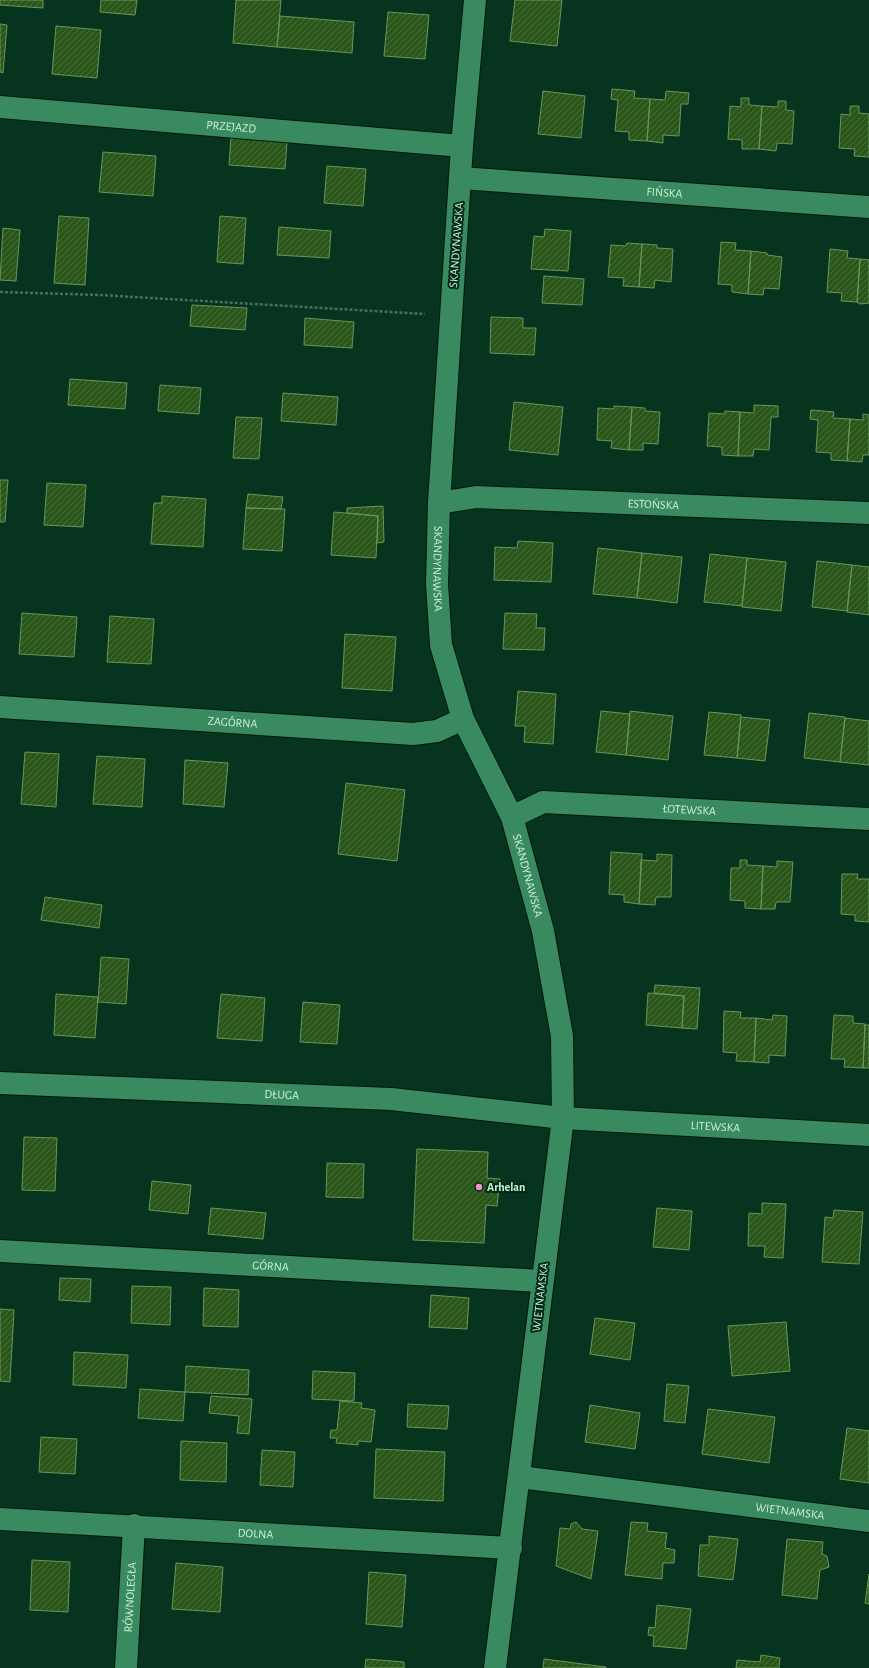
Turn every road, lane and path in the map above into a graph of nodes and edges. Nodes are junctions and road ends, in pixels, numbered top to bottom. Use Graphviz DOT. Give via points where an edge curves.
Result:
graph roads {
  1 [pos="475,0"];
  2 [pos="0,107"];
  3 [pos="462,146"];
  4 [pos="460,178"];
  5 [pos="869,207"];
  6 [pos="0,292"];
  7 [pos="452,315"];
  8 [pos="439,503"];
  9 [pos="869,513"];
  10 [pos="0,707"];
  11 [pos="463,719"];
  12 [pos="512,817"];
  13 [pos="869,819"];
  14 [pos="0,1083"];
  15 [pos="563,1118"];
  16 [pos="869,1135"];
  17 [pos="0,1251"];
  18 [pos="542,1281"];
  19 [pos="520,1477"];
  20 [pos="0,1519"];
  21 [pos="869,1521"];
  22 [pos="134,1525"];
  23 [pos="511,1548"];
  24 [pos="126,1668"];
  25 [pos="495,1668"];
  1 -- 3 [label="street, SKANDYNAWSKA"];
  2 -- 3 [label="street, PRZEJAZD"];
  3 -- 4 [label="street, SKANDYNAWSKA"];
  4 -- 5 [label="street, FIŃSKA"];
  4 -- 7 [label="street, SKANDYNAWSKA"];
  6 -- 7 [label="path"];
  7 -- 8 [label="street, SKANDYNAWSKA"];
  8 -- 9 [label="street, ESTOŃSKA" via="476,497"];
  8 -- 11 [label="street, SKANDYNAWSKA" via="437,584 441,645"];
  10 -- 11 [label="street, ZAGÓRNA" via="413,734 437,731"];
  11 -- 12 [label="street, SKANDYNAWSKA"];
  12 -- 13 [label="street, ŁOTEWSKA" via="543,802"];
  12 -- 15 [label="street, SKANDYNAWSKA" via="542,931 562,1036"];
  14 -- 15 [label="street, DŁUGA" via="391,1099"];
  15 -- 16 [label="street, LITEWSKA"];
  15 -- 18 [label="street, WIETNAMSKA"];
  17 -- 18 [label="street, GÓRNA"];
  18 -- 19 [label="street, WIETNAMSKA"];
  19 -- 21 [label="street, WIETNAMSKA"];
  19 -- 23 [label="street, WIETNAMSKA"];
  20 -- 22 [label="street, DOLNA"];
  22 -- 23 [label="street, DOLNA"];
  22 -- 24 [label="street, RÓWNOLEGŁA"];
  23 -- 25 [label="street, WIETNAMSKA"];
}
